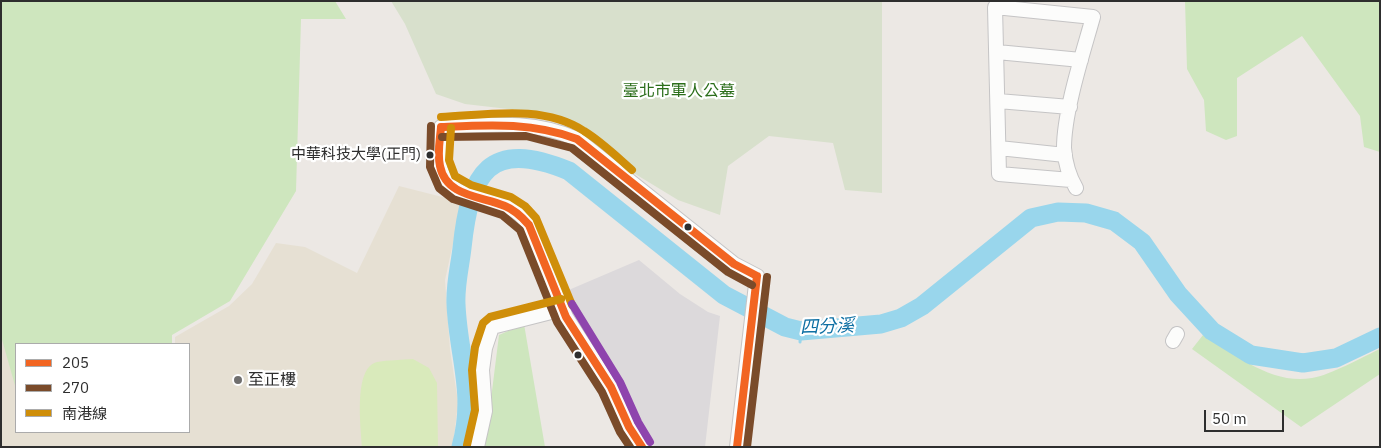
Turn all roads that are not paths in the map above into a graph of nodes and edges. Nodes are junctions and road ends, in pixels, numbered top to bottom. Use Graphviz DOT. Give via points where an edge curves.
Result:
graph roads {
  1 [pos="997,52"];
  2 [pos="1081,60"];
  3 [pos="998,101"];
  4 [pos="1070,107"];
  5 [pos="999,148"];
  6 [pos="1065,155"];
  7 [pos="563,309"];
  8 [pos="477,447"];
  9 [pos="642,447"];
  10 [pos="737,447"];
  1 -- 2 [label="street"];
  1 -- 2 [label="street" via="995,7 1093,16"];
  1 -- 3 [label="street"];
  2 -- 4 [label="street"];
  3 -- 4 [label="street"];
  3 -- 5 [label="street"];
  4 -- 6 [label="street"];
  5 -- 6 [label="street"];
  5 -- 6 [label="street" via="999,174 1074,184"];
  7 -- 8 [label="street" via="492,327 482,370 485,411"];
  7 -- 9 [label="street" via="611,387"];
  7 -- 10 [label="street" via="523,216 504,204 462,192 447,183 440,168 441,127 530,125 556,130 577,139 734,264 757,276"];
}
